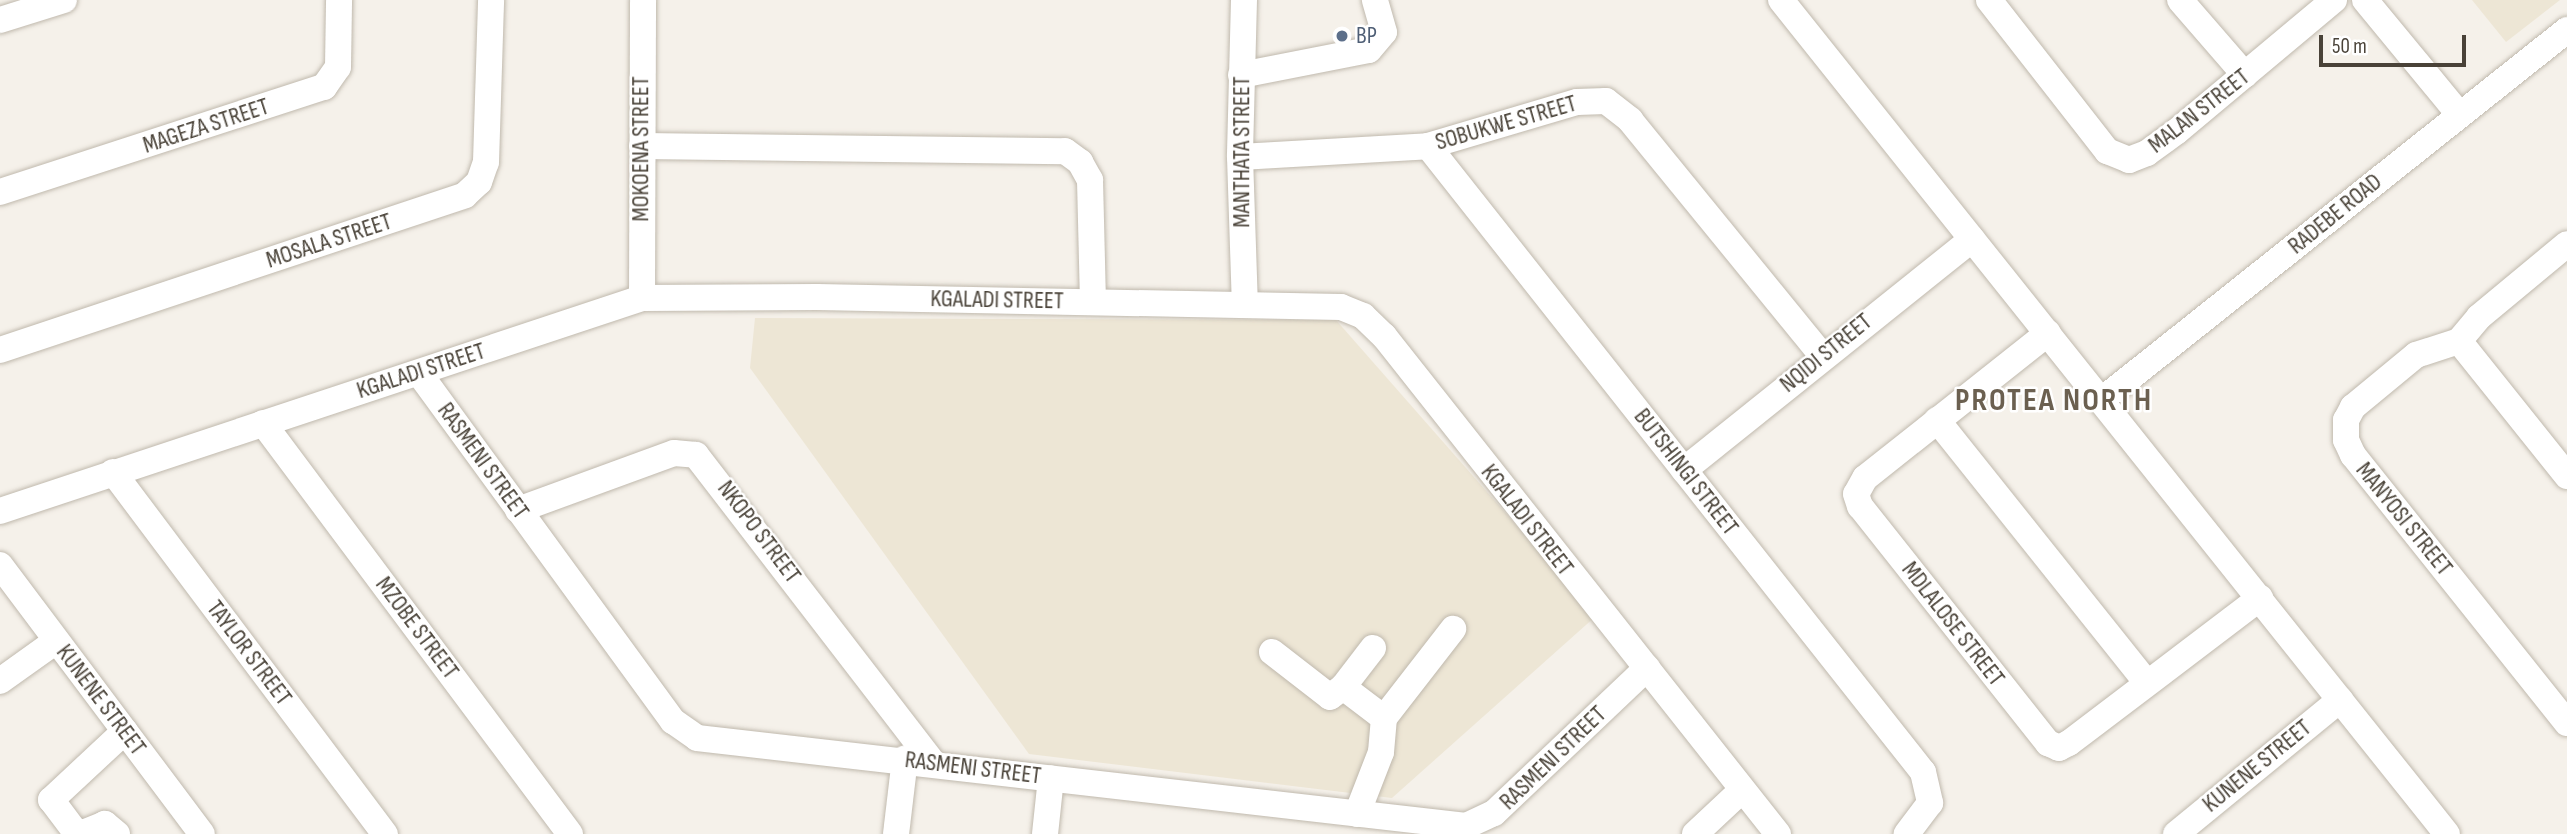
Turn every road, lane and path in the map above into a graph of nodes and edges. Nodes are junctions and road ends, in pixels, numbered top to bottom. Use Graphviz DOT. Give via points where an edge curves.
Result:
graph roads {
  1 [pos="64,0"];
  2 [pos="339,0"];
  3 [pos="491,0"];
  4 [pos="643,0"];
  5 [pos="1244,0"];
  6 [pos="1376,0"];
  7 [pos="1781,0"];
  8 [pos="1989,0"];
  9 [pos="2180,0"];
  10 [pos="2334,0"];
  11 [pos="2365,0"];
  12 [pos="0,20"];
  13 [pos="2567,30"];
  14 [pos="1241,75"];
  15 [pos="2245,75"];
  16 [pos="2459,114"];
  17 [pos="642,146"];
  18 [pos="1428,146"];
  19 [pos="1240,157"];
  20 [pos="0,192"];
  21 [pos="1972,239"];
  22 [pos="2567,244"];
  23 [pos="642,298"];
  24 [pos="1093,300"];
  25 [pos="1245,305"];
  26 [pos="2048,332"];
  27 [pos="2459,341"];
  28 [pos="0,350"];
  29 [pos="1822,355"];
  30 [pos="419,373"];
  31 [pos="2104,399"];
  32 [pos="1937,420"];
  33 [pos="263,423"];
  34 [pos="1684,470"];
  35 [pos="113,472"];
  36 [pos="2567,476"];
  37 [pos="518,510"];
  38 [pos="0,511"];
  39 [pos="0,565"];
  40 [pos="2260,598"];
  41 [pos="1453,629"];
  42 [pos="56,641"];
  43 [pos="1373,648"];
  44 [pos="1272,652"];
  45 [pos="1647,668"];
  46 [pos="0,681"];
  47 [pos="2146,682"];
  48 [pos="1343,687"];
  49 [pos="2340,700"];
  50 [pos="1384,718"];
  51 [pos="2567,723"];
  52 [pos="125,731"];
  53 [pos="905,760"];
  54 [pos="933,763"];
  55 [pos="1051,778"];
  56 [pos="1742,790"];
  57 [pos="1357,814"];
  58 [pos="2187,830"];
  59 [pos="117,834"];
  60 [pos="202,834"];
  61 [pos="385,834"];
  62 [pos="570,834"];
  63 [pos="896,834"];
  64 [pos="1045,834"];
  65 [pos="1695,834"];
  66 [pos="1778,834"];
  67 [pos="1907,834"];
  68 [pos="2447,834"];
  1 -- 12 [label="street"];
  2 -- 20 [label="street, MAGEZA STREET" via="338,66 324,87"];
  3 -- 28 [label="street, MOSALA STREET" via="486,162 479,182 465,195"];
  4 -- 17 [label="street, MOKOENA STREET"];
  5 -- 14 [label="street, MANTHATA STREET"];
  6 -- 14 [label="street" via="1384,32 1369,50"];
  7 -- 21 [label="street"];
  8 -- 15 [label="street, MALAN STREET" via="2117,158 2147,153"];
  9 -- 15 [label="street"];
  10 -- 15 [label="street, MALAN STREET"];
  11 -- 16 [label="street"];
  13 -- 16 [label="street, RADEBE ROAD"];
  14 -- 19 [label="street, MANTHATA STREET"];
  16 -- 31 [label="street, RADEBE ROAD"];
  17 -- 23 [label="street, MOKOENA STREET"];
  17 -- 24 [label="street" via="1065,151 1080,162 1090,180"];
  18 -- 19 [label="street, SOBUKWE STREET"];
  18 -- 29 [label="street, SOBUKWE STREET" via="1586,100 1612,104 1630,120"];
  18 -- 34 [label="street, BUTSHINGI STREET"];
  19 -- 25 [label="street, MANTHATA STREET"];
  21 -- 26 [label="street"];
  21 -- 29 [label="street, NQIDI STREET"];
  22 -- 27 [label="street" via="2479,317"];
  23 -- 24 [label="street, KGALADI STREET"];
  23 -- 30 [label="street, KGALADI STREET"];
  24 -- 25 [label="street, KGALADI STREET"];
  25 -- 45 [label="street, KGALADI STREET" via="1341,307 1363,316"];
  26 -- 31 [label="street"];
  26 -- 32 [label="street, MDLALOSE STREET"];
  27 -- 36 [label="street"];
  27 -- 51 [label="street, MANYOSI STREET" via="2416,355 2353,407 2346,420 2346,440 2353,455"];
  29 -- 34 [label="street, NQIDI STREET"];
  30 -- 33 [label="street, KGALADI STREET"];
  30 -- 37 [label="street, RASMENI STREET"];
  31 -- 40 [label="street"];
  32 -- 47 [label="street"];
  32 -- 47 [label="street, MDLALOSE STREET" via="1862,481 1858,502 2039,732 2052,747 2062,747"];
  33 -- 35 [label="street, KGALADI STREET"];
  33 -- 62 [label="street, MZOBE STREET"];
  34 -- 67 [label="street, BUTSHINGI STREET" via="1923,772 1930,803"];
  35 -- 38 [label="street, KGALADI STREET"];
  35 -- 61 [label="street, TAYLOR STREET"];
  37 -- 53 [label="street, RASMENI STREET" via="684,733 704,739"];
  37 -- 54 [label="street, NKOPO STREET" via="674,453 696,455"];
  39 -- 42 [label="street, KUNENE STREET"];
  40 -- 47 [label="street, MDLALOSE STREET"];
  40 -- 49 [label="street"];
  41 -- 50 [label="street"];
  42 -- 46 [label="street"];
  42 -- 52 [label="street, KUNENE STREET"];
  43 -- 48 [label="street"];
  44 -- 48 [label="street" via="1330,697"];
  45 -- 56 [label="street, KGALADI STREET"];
  45 -- 57 [label="street, RASMENI STREET" via="1483,822 1459,826"];
  48 -- 50 [label="street"];
  49 -- 58 [label="street, KUNENE STREET"];
  49 -- 68 [label="street"];
  50 -- 57 [label="street" via="1381,752"];
  52 -- 59 [label="street" via="51,800 74,830 83,834 105,824"];
  52 -- 60 [label="street, KUNENE STREET"];
  53 -- 54 [label="street, RASMENI STREET"];
  53 -- 63 [label="street"];
  54 -- 55 [label="street, RASMENI STREET"];
  55 -- 57 [label="street, RASMENI STREET"];
  55 -- 64 [label="street"];
  56 -- 65 [label="street"];
  56 -- 66 [label="street, KGALADI STREET"];
}
